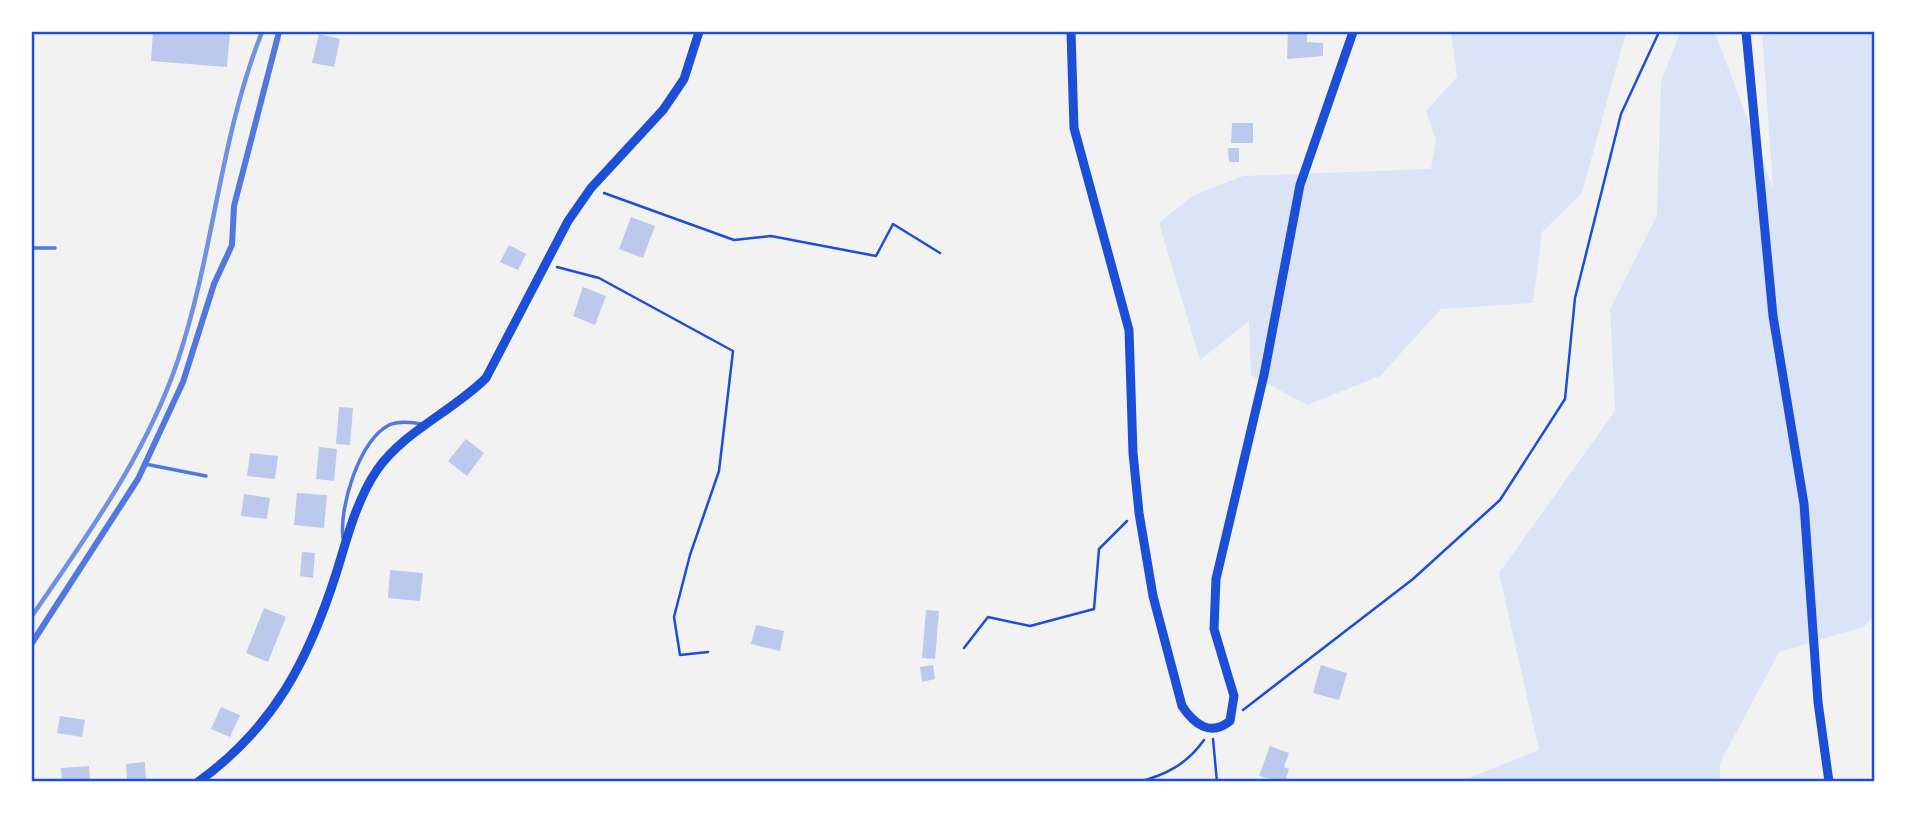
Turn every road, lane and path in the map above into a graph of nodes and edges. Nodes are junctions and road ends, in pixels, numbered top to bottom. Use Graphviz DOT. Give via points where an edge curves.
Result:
graph roads {
  1 [pos="279,32"];
  2 [pos="699,32"];
  3 [pos="1071,32"];
  4 [pos="1353,32"];
  5 [pos="1659,32"];
  6 [pos="1746,32"];
  7 [pos="592,188"];
  8 [pos="32,248"];
  9 [pos="55,248"];
  10 [pos="940,253"];
  11 [pos="543,263"];
  12 [pos="428,425"];
  13 [pos="145,464"];
  14 [pos="206,476"];
  15 [pos="1139,513"];
  16 [pos="344,547"];
  17 [pos="32,643"];
  18 [pos="964,648"];
  19 [pos="708,652"];
  20 [pos="1230,720"];
  21 [pos="1213,729"];
  22 [pos="198,782"];
  23 [pos="1138,782"];
  24 [pos="1217,782"];
  25 [pos="1829,782"];
  1 -- 13 [label="street" via="234,206 232,245 214,284 183,382"];
  2 -- 7 [label="main road" via="684,79"];
  3 -- 15 [label="main road" via="1074,128 1129,330"];
  4 -- 20 [label="main road" via="1300,185 1264,375 1216,579 1214,629 1234,696"];
  5 -- 20 [label="path" via="1621,114 1575,298 1565,399 1500,500 1413,579"];
  6 -- 25 [label="main road" via="1773,316 1804,504 1818,702"];
  7 -- 10 [label="path" via="734,240 771,236 876,256 893,224"];
  7 -- 11 [label="main road"];
  8 -- 9 [label="lane"];
  11 -- 12 [label="main road" via="486,378 467,398"];
  11 -- 19 [label="path" via="599,278 733,351 719,471 674,617 681,654"];
  12 -- 16 [label="main road" via="377,469"];
  12 -- 16 [label="lane" via="390,424 374,438 354,472 341,521"];
  13 -- 14 [label="lane"];
  13 -- 17 [label="street"];
  15 -- 18 [label="path" via="1099,549 1094,609 1030,626 988,617"];
  15 -- 21 [label="main road" via="1153,596 1182,706 1192,720"];
  16 -- 22 [label="main road" via="303,662 276,706 250,737"];
  20 -- 21 [label="main road"];
  21 -- 23 [label="path" via="1192,757 1161,776"];
  21 -- 24 [label="path"];
}
